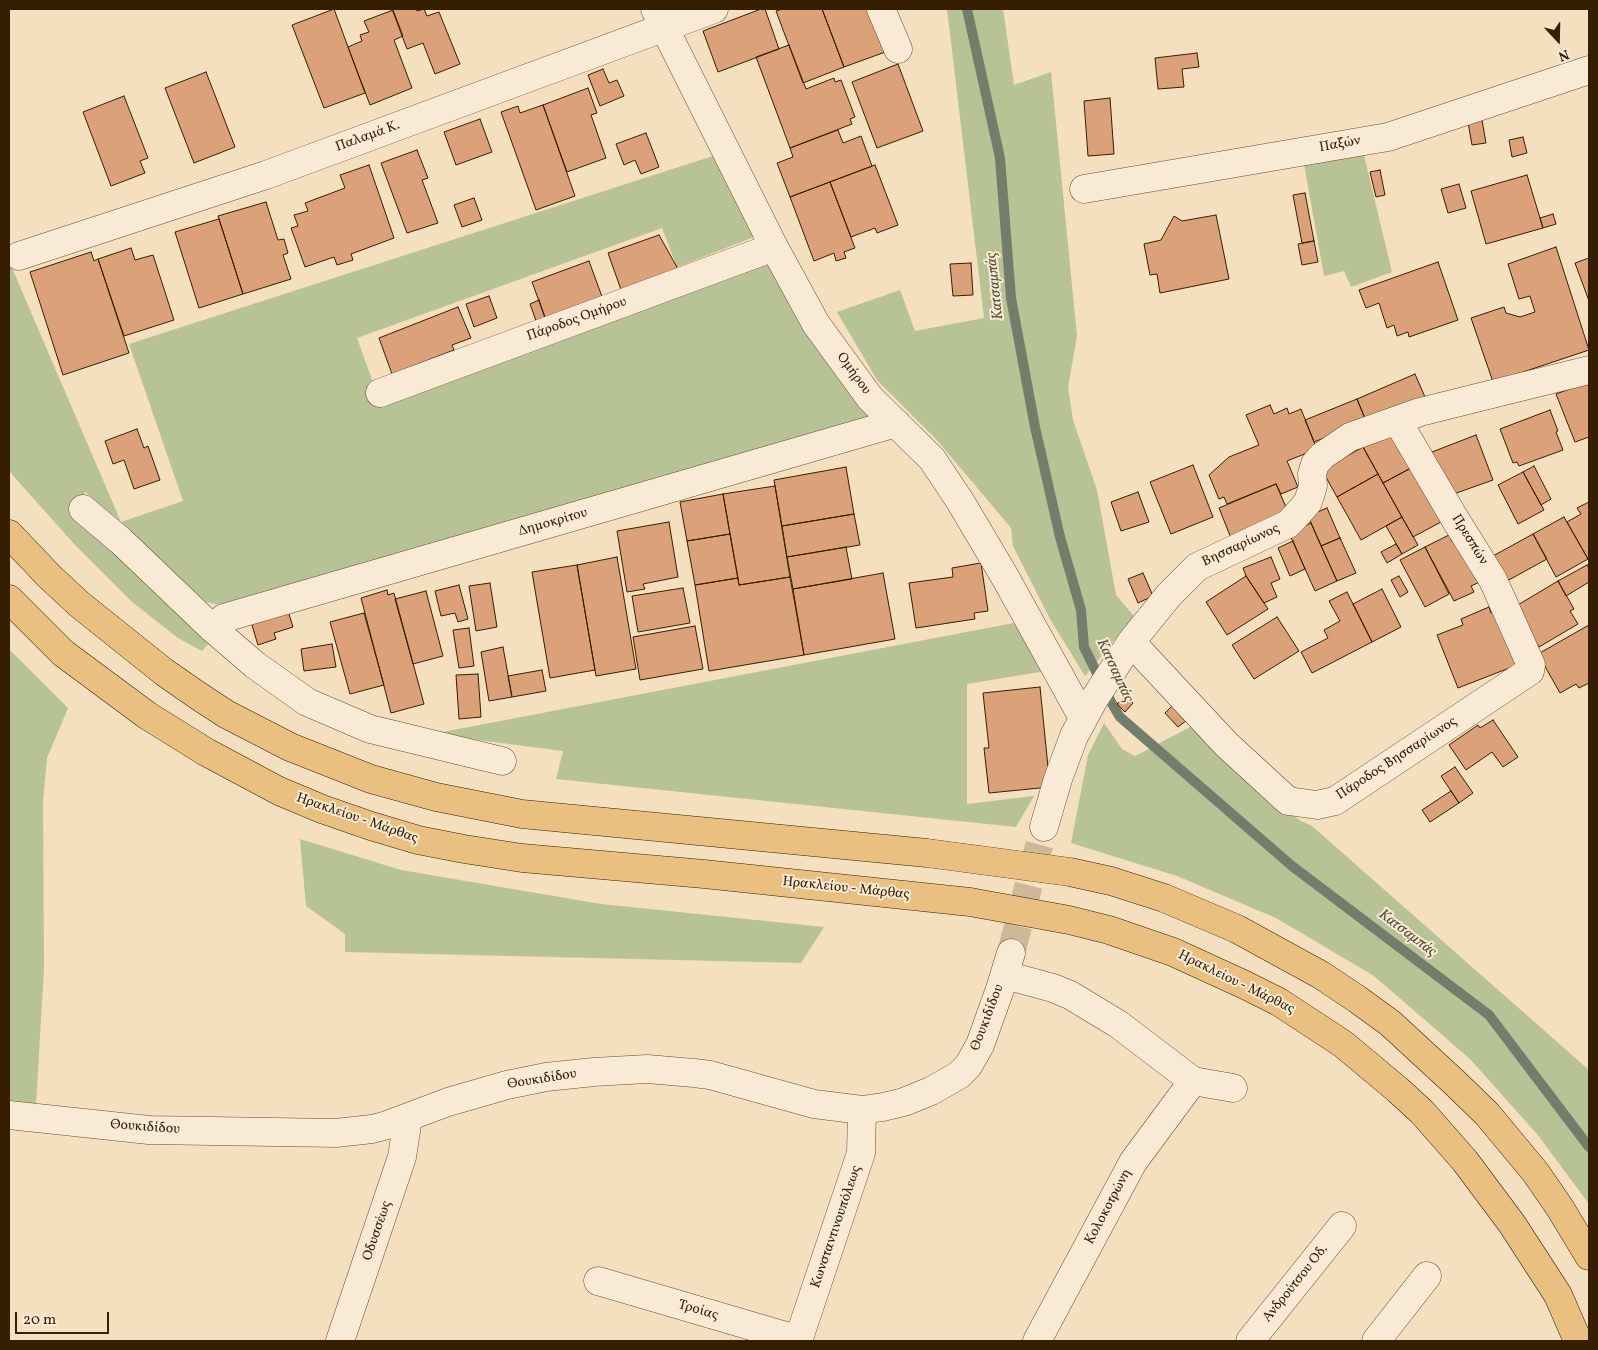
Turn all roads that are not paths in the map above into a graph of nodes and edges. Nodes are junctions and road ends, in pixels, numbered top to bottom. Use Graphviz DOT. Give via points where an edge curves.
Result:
graph roads {
  1 [pos="714,9"];
  2 [pos="881,9"];
  3 [pos="659,18"];
  4 [pos="898,49"];
  5 [pos="1589,70"];
  6 [pos="1084,189"];
  7 [pos="774,247"];
  8 [pos="19,256"];
  9 [pos="1589,370"];
  10 [pos="380,393"];
  11 [pos="1397,420"];
  12 [pos="896,423"];
  13 [pos="83,509"];
  14 [pos="9,534"];
  15 [pos="9,599"];
  16 [pos="212,628"];
  17 [pos="1126,650"];
  18 [pos="1530,665"];
  19 [pos="1088,709"];
  20 [pos="502,761"];
  21 [pos="1044,827"];
  22 [pos="1193,1081"];
  23 [pos="1233,1088"];
  24 [pos="862,1110"];
  25 [pos="9,1115"];
  26 [pos="408,1118"];
  27 [pos="1342,1226"];
  28 [pos="1589,1256"];
  29 [pos="598,1281"];
  30 [pos="1415,1282"];
  31 [pos="340,1341"];
  32 [pos="798,1341"];
  33 [pos="1037,1341"];
  34 [pos="1250,1341"];
  35 [pos="1376,1341"];
  36 [pos="1578,1341"];
  1 -- 3 [label="street, Παλαμά Κ."];
  2 -- 4 [label="street"];
  3 -- 7 [label="street, Ομήρου"];
  3 -- 8 [label="street, Παλαμά Κ." via="266,175"];
  5 -- 6 [label="street, Παξών" via="1388,137"];
  7 -- 10 [label="street, Πάροδος Ομήρου"];
  7 -- 12 [label="street, Ομήρου" via="816,324 870,398"];
  9 -- 11 [label="street, Βησσαρίωνος"];
  11 -- 17 [label="street, Βησσαρίωνος" via="1350,437 1322,456 1314,464 1308,502 1288,524 1197,567 1169,595"];
  11 -- 18 [label="street, Πρεσπών" via="1493,580"];
  12 -- 16 [label="street, Δημοκρίτου" via="224,618"];
  12 -- 19 [label="street, Ομήρου" via="932,459"];
  13 -- 16 [label="street"];
  14 -- 28 [label="main road" via="79,604 197,695 290,747 371,779 436,797 522,814 927,853 1070,872 1164,898 1237,929 1357,998 1447,1075 1487,1114 1536,1173"];
  15 -- 36 [label="main road, Ηρακλείου - Μάρθας" via="63,653 148,716 279,791 370,826 418,840 522,858 970,902 1109,930 1173,952 1245,985 1279,1002 1343,1044 1398,1090 1438,1130 1465,1161 1539,1264 1558,1295"];
  16 -- 20 [label="street" via="255,665 307,702 370,729"];
  17 -- 18 [label="street, Πάροδος Βησσαρίωνος" via="1288,801 1317,805 1335,801 1525,675 1530,671"];
  17 -- 19 [label="street, Βησσαρίωνος"];
  19 -- 21 [label="street, Βησσαρίωνος" via="1074,736"];
  22 -- 23 [label="street"];
  22 -- 24 [label="street, Θουκιδίδου" via="1118,1024 1008,964 980,1045 968,1066 947,1083 918,1097"];
  22 -- 33 [label="street, Κολοκοτρώνη" via="1133,1162"];
  24 -- 26 [label="street, Θουκιδίδου" via="814,1104 694,1072 647,1069 546,1077 448,1102"];
  24 -- 32 [label="street, Κωνσταντινουπόλεως" via="862,1153"];
  25 -- 26 [label="street, Θουκιδίδου" via="149,1130 336,1132 372,1129"];
  26 -- 31 [label="street, Οδυσσέως" via="402,1157"];
  27 -- 34 [label="street, Ανδρούτσου Οδ."];
  29 -- 32 [label="street, Τροίας"];
  30 -- 35 [label="street"];
}
